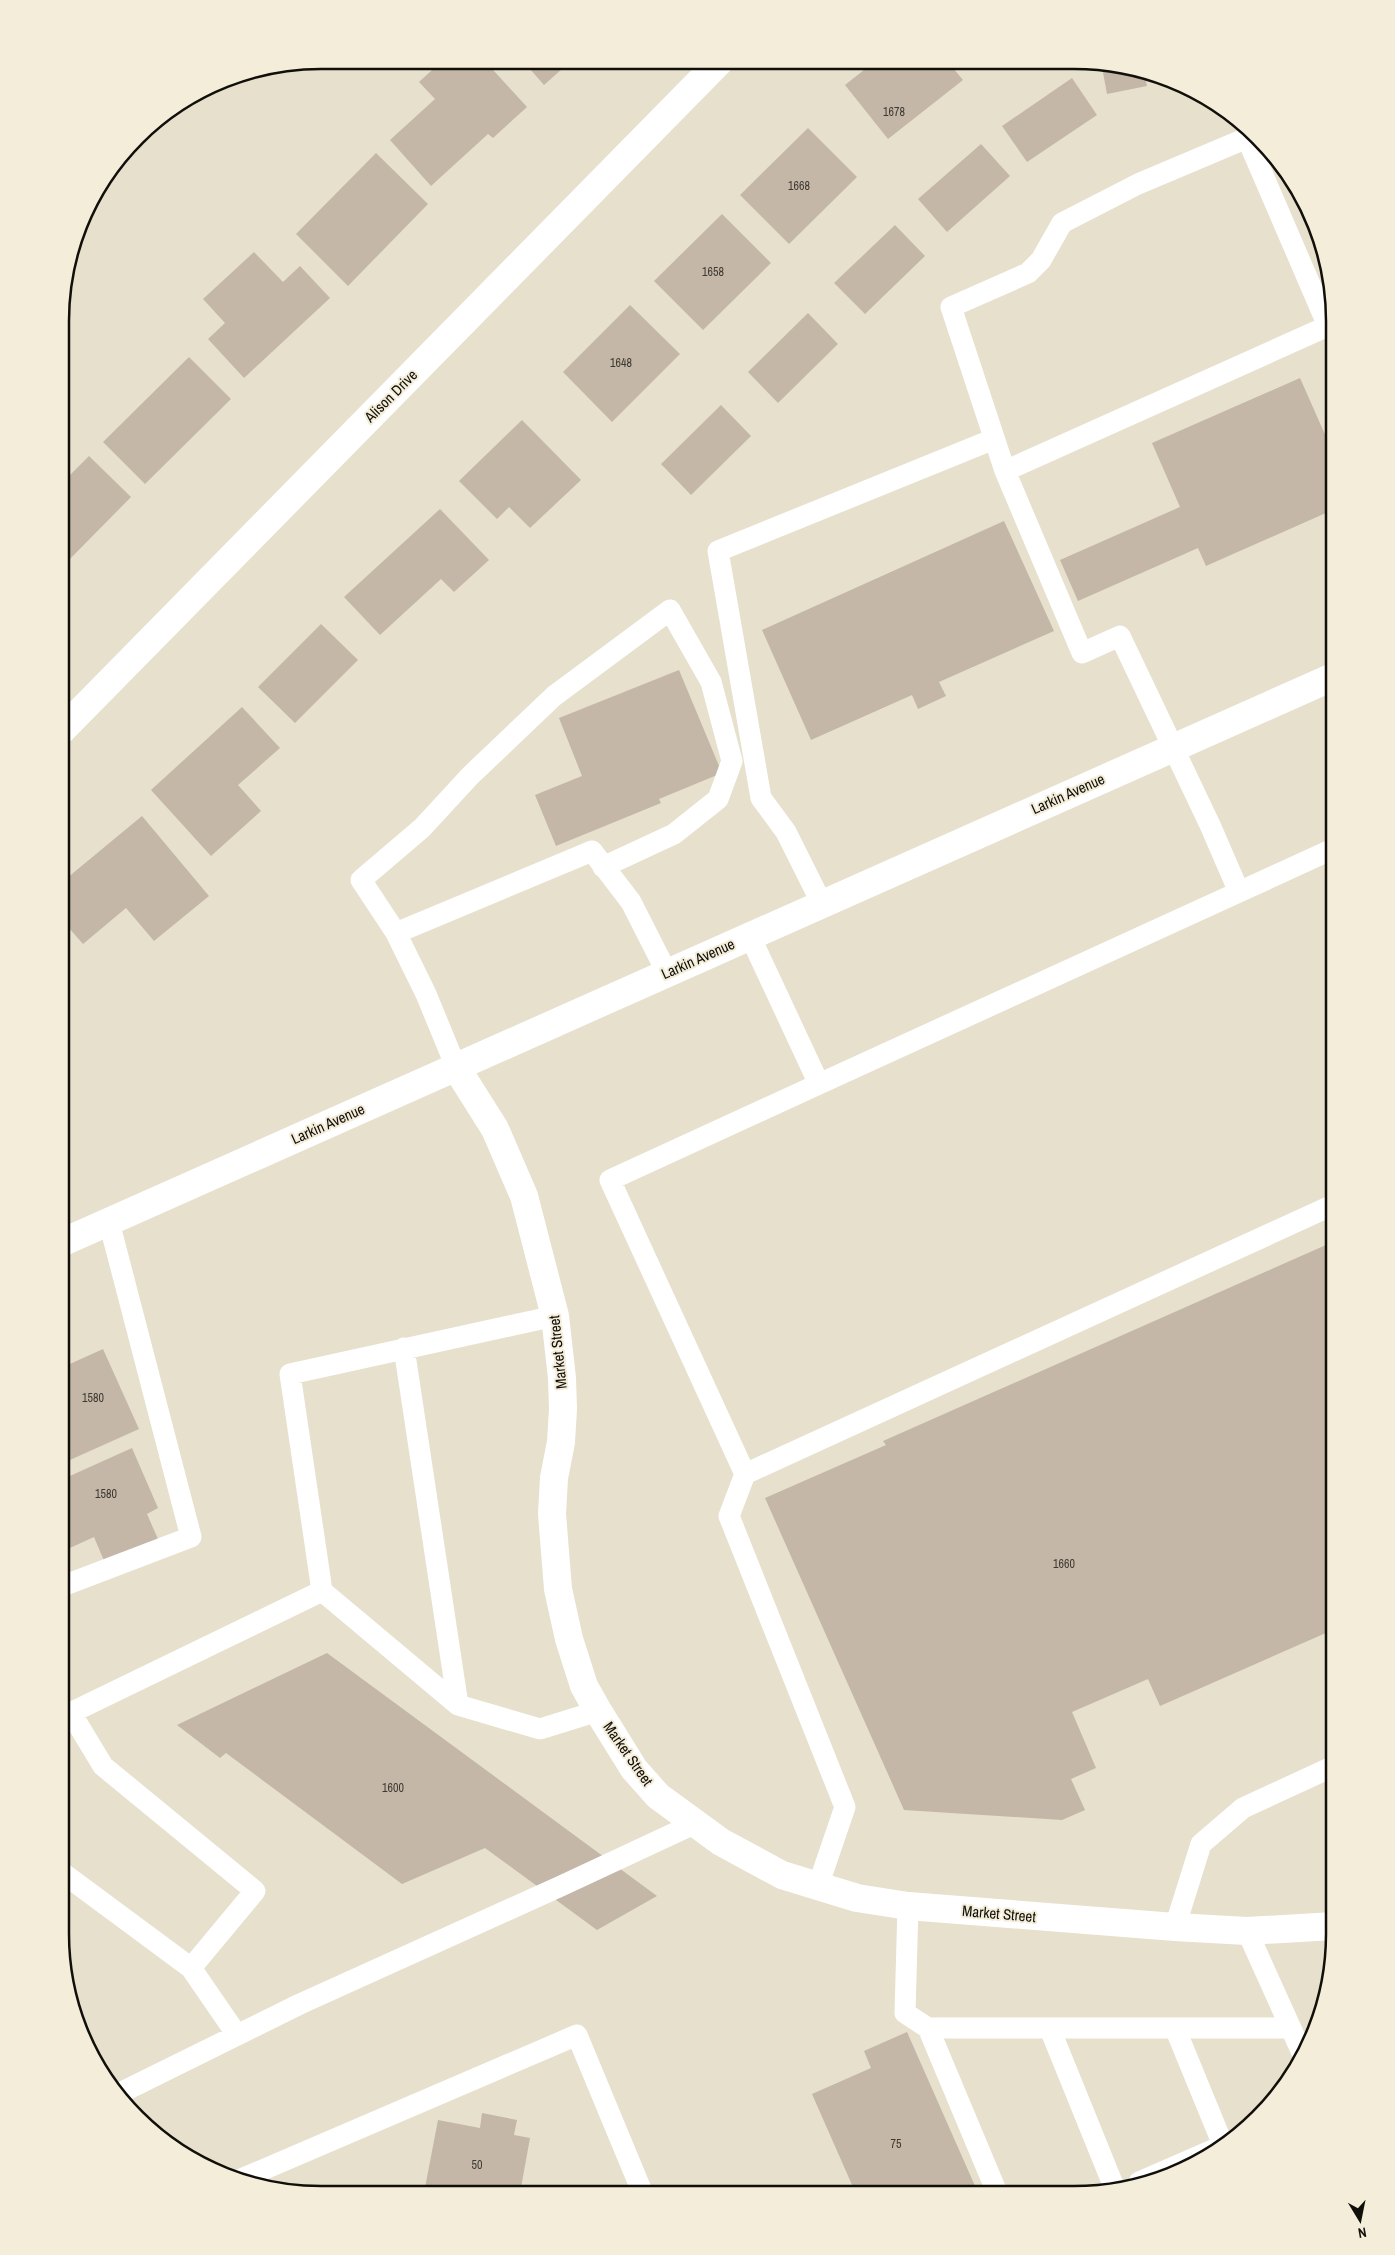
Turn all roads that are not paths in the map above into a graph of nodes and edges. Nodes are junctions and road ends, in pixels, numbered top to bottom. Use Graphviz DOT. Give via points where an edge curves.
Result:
graph roads {
  1 [pos="712,69"];
  2 [pos="1249,138"];
  3 [pos="1253,142"];
  4 [pos="1326,312"];
  5 [pos="1326,326"];
  6 [pos="994,439"];
  7 [pos="1005,471"];
  8 [pos="1326,680"];
  9 [pos="69,723"];
  10 [pos="1172,748"];
  11 [pos="1326,852"];
  12 [pos="597,859"];
  13 [pos="1239,892"];
  14 [pos="822,904"];
  15 [pos="396,933"];
  16 [pos="750,936"];
  17 [pos="667,973"];
  18 [pos="456,1067"];
  19 [pos="819,1084"];
  20 [pos="1326,1208"];
  21 [pos="109,1222"];
  22 [pos="69,1240"];
  23 [pos="555,1316"];
  24 [pos="404,1348"];
  25 [pos="745,1474"];
  26 [pos="69,1584"];
  27 [pos="322,1591"];
  28 [pos="458,1705"];
  29 [pos="598,1711"];
  30 [pos="69,1714"];
  31 [pos="69,1719"];
  32 [pos="1326,1770"];
  33 [pos="696,1823"];
  34 [pos="69,1878"];
  35 [pos="818,1886"];
  36 [pos="908,1906"];
  37 [pos="1326,1926"];
  38 [pos="1175,1927"];
  39 [pos="1247,1930"];
  40 [pos="191,1968"];
  41 [pos="928,2028"];
  42 [pos="1175,2028"];
  43 [pos="1291,2028"];
  44 [pos="1050,2029"];
  45 [pos="238,2035"];
  46 [pos="1299,2047"];
  47 [pos="124,2091"];
  48 [pos="1225,2136"];
  49 [pos="249,2176"];
  50 [pos="1112,2183"];
  51 [pos="640,2186"];
  52 [pos="994,2186"];
  1 -- 9 [label="street, Alison Drive"];
  2 -- 6 [label="lane" via="1138,184 1062,223 1041,260 1028,273 951,307"];
  3 -- 4 [label="lane"];
  5 -- 7 [label="lane"];
  6 -- 7 [label="lane"];
  6 -- 14 [label="lane" via="718,551 761,798 786,832"];
  7 -- 10 [label="lane" via="1082,653 1120,636"];
  8 -- 10 [label="street, Larkin Avenue"];
  10 -- 13 [label="lane"];
  10 -- 14 [label="street, Larkin Avenue"];
  11 -- 13 [label="lane"];
  12 -- 15 [label="lane"];
  12 -- 15 [label="lane" via="674,834 718,799 732,760 710,682 670,610 554,696 470,776 422,828 361,880"];
  12 -- 17 [label="lane" via="631,902"];
  13 -- 19 [label="lane"];
  14 -- 16 [label="street, Larkin Avenue"];
  15 -- 18 [label="lane"];
  16 -- 17 [label="street, Larkin Avenue"];
  16 -- 19 [label="lane"];
  17 -- 18 [label="street, Larkin Avenue"];
  18 -- 21 [label="street, Larkin Avenue"];
  18 -- 23 [label="street, Market Street" via="495,1129 524,1196"];
  19 -- 25 [label="lane" via="610,1180"];
  20 -- 25 [label="lane"];
  21 -- 22 [label="street, Larkin Avenue"];
  21 -- 26 [label="lane" via="191,1537"];
  23 -- 24 [label="lane"];
  23 -- 29 [label="street, Market Street" via="563,1409 552,1514 558,1589 584,1686"];
  24 -- 27 [label="lane" via="290,1374"];
  24 -- 28 [label="lane"];
  25 -- 35 [label="lane" via="729,1516 845,1807"];
  27 -- 28 [label="lane"];
  27 -- 30 [label="lane"];
  28 -- 29 [label="lane" via="540,1729"];
  29 -- 33 [label="street, Market Street" via="634,1769 658,1796"];
  31 -- 40 [label="lane" via="103,1766 254,1891"];
  32 -- 38 [label="lane" via="1243,1808 1200,1844"];
  33 -- 35 [label="street, Market Street" via="720,1842 782,1875"];
  33 -- 45 [label="lane"];
  34 -- 40 [label="lane"];
  35 -- 36 [label="street, Market Street" via="857,1898"];
  36 -- 38 [label="street, Market Street"];
  36 -- 41 [label="lane" via="905,2013"];
  37 -- 39 [label="street, Market Street"];
  38 -- 39 [label="street, Market Street"];
  39 -- 43 [label="lane"];
  40 -- 45 [label="lane"];
  41 -- 44 [label="lane"];
  41 -- 52 [label="lane"];
  42 -- 43 [label="lane"];
  42 -- 44 [label="lane"];
  42 -- 48 [label="lane"];
  43 -- 46 [label="lane"];
  44 -- 50 [label="lane"];
  45 -- 47 [label="lane"];
  49 -- 51 [label="lane" via="577,2035"];
}
